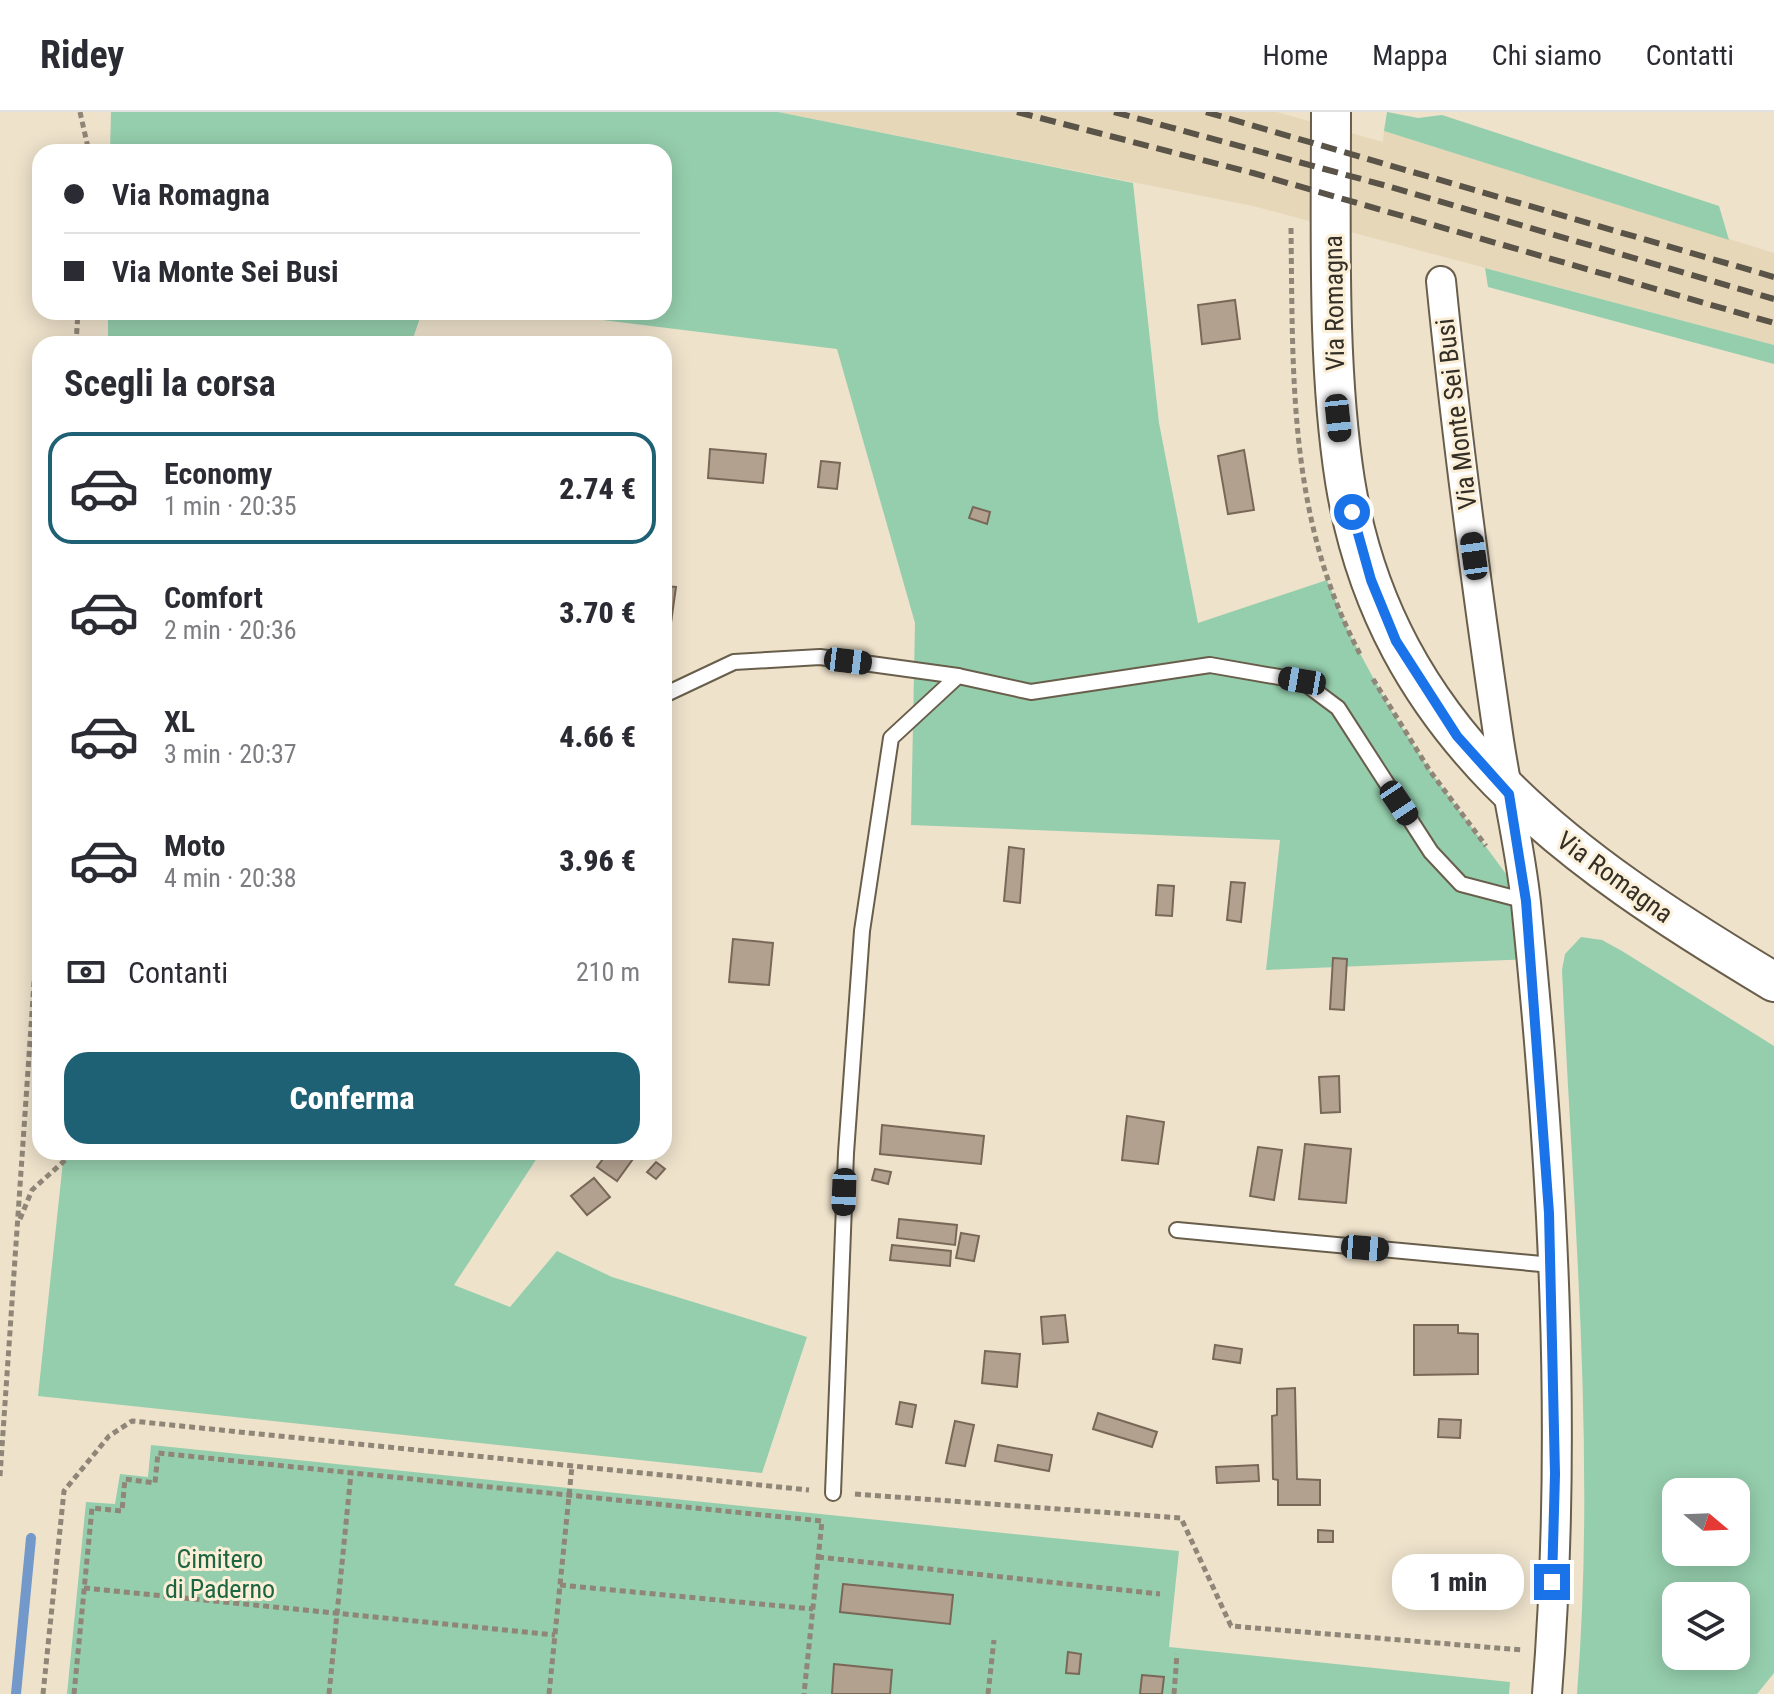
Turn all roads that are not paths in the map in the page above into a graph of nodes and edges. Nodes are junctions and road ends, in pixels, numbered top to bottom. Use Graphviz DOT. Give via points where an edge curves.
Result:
graph roads {
  1 [pos="1331,112"];
  2 [pos="1441,281"];
  3 [pos="958,676"];
  4 [pos="672,691"];
  5 [pos="1509,794"];
  6 [pos="1526,901"];
  7 [pos="1774,982"];
  8 [pos="1177,1230"];
  9 [pos="1552,1265"];
  10 [pos="833,1493"];
  11 [pos="1547,1694"];
  1 -- 5 [label="main road, Via Romagna" via="1338,418 1352,512 1396,641 1457,736"];
  2 -- 5 [label="street, Via Monte Sei Busi" via="1454,413"];
  3 -- 4 [label="lane" via="820,657 734,662"];
  3 -- 6 [label="lane" via="1031,692 1210,665 1302,681 1338,708 1431,852 1461,884"];
  3 -- 10 [label="lane" via="891,738 862,931 846,1153"];
  5 -- 6 [label="street, Via Monte Sei Busi"];
  5 -- 7 [label="main road, Via Romagna" via="1615,882"];
  6 -- 9 [label="street, Via Monte Sei Busi"];
  8 -- 9 [label="lane"];
  9 -- 11 [label="street, Via Monte Sei Busi" via="1555,1474"];
}
